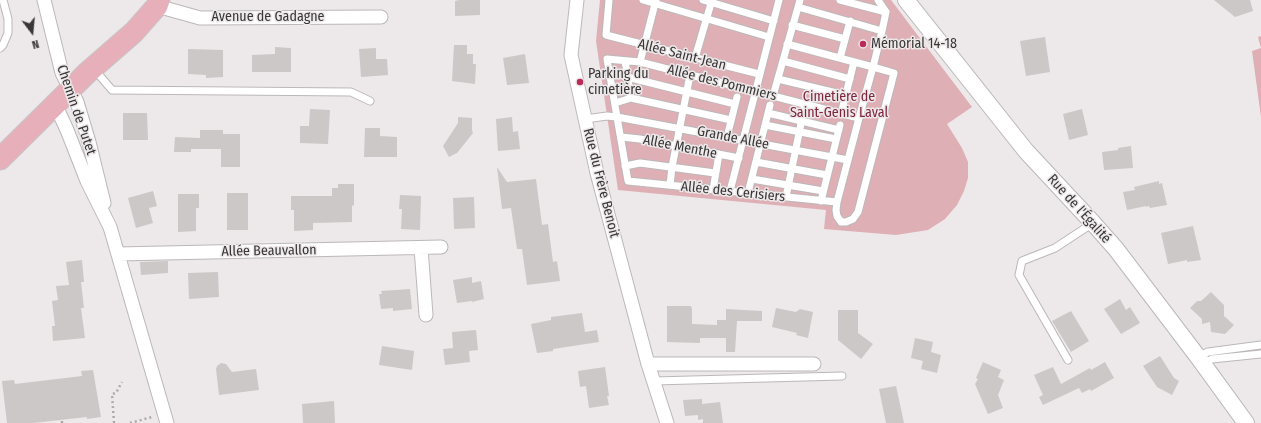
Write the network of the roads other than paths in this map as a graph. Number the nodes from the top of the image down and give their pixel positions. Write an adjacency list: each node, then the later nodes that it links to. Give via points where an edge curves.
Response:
1 (3, 0): 28 (lane, via 8,18 8,32)
2 (44, 0): 42 (street, Chemin de Putet, via 62,73)
3 (577, 0): 58 (street, Rue du Frère Benoit, via 571,55)
4 (609, 0): 27 (lane, Allée Saint-Jean, via 606,35)
5 (643, 0): 13 (lane)
6 (703, 0): 12 (lane)
7 (731, 0): 16 (lane)
8 (779, 0): 20 (lane)
9 (840, 0): 17 (lane)
10 (878, 0): 17 (lane)
11 (906, 0): 93 (street, Rue de l'Égalité, via 1026,152)
12 (712, 1): 16 (lane); 19 (lane)
13 (655, 2): 19 (lane); 27 (lane)
14 (158, 3): 18 (street, Avenue de Gadagne, via 200,18); 35 (main road, Avenue de Gadagne, via 134,32)
15 (798, 4): 21 (lane); 22 (lane)
16 (729, 8): 20 (lane)
17 (886, 12): 23 (lane)
18 (381, 17)
19 (706, 19): 24 (lane); 29 (lane)
20 (774, 21): 24 (lane)
21 (850, 22): 23 (lane); 25 (lane)
22 (792, 25): 25 (lane); 26 (lane)
23 (882, 31): 36 (lane)
24 (769, 37): 37 (lane)
25 (845, 39): 30 (lane)
26 (787, 44): 30 (lane); 32 (lane)
27 (644, 45): 29 (lane, Allée Saint-Jean); 33 (lane)
28 (0, 48)
29 (695, 58): 37 (lane, Allée Saint-Jean)
30 (840, 58): 34 (lane)
31 (625, 61): 33 (lane, Allée des Pommiers); 39 (lane); 49 (lane, Allée des Pommiers, via 607,59)
32 (783, 61): 40 (lane); 41 (lane)
33 (640, 62): 38 (lane, Allée des Pommiers)
34 (854, 62): 36 (lane); 41 (lane)
35 (93, 67): 42 (main road, Avenue de Gadagne); 48 (lane, via 112,90 351,92)
36 (873, 67): 57 (lane); 91 (lane, via 894,73 858,212 854,219 841,222 837,216)
37 (759, 74): 44 (lane)
38 (690, 75): 43 (lane); 44 (lane, Allée des Pommiers)
39 (627, 77): 43 (lane); 47 (lane)
40 (778, 79): 45 (lane); 46 (lane)
41 (850, 79): 45 (lane)
42 (71, 89): 50 (main road, Avenue de Gadagne); 92 (street, Chemin de Putet, via 89,142)
43 (687, 92): 53 (lane); 59 (lane, via 736,100)
44 (756, 92): 46 (lane, Allée des Pommiers); 67 (lane)
45 (845, 95): 55 (lane)
46 (773, 96): 51 (lane, Allée des Pommiers)
47 (631, 98): 49 (lane); 53 (lane)
48 (370, 101)
49 (614, 103): 56 (lane)
50 (55, 104): 73 (main road, Avenue de Gadagne); 92 (street, Chemin de Putet)
51 (805, 104): 55 (lane, Allée des Pommiers); 60 (lane)
52 (770, 105): 54 (lane)
53 (683, 109): 59 (lane); 62 (lane)
54 (768, 114): 60 (lane); 61 (lane)
55 (841, 114): 57 (lane, Allée des Pommiers)
56 (617, 117): 58 (lane, Grande Allée); 62 (lane, Grande Allée); 64 (lane)
57 (859, 118): 75 (lane)
58 (585, 119): 102 (street, Rue du Frère Benoit, via 596,173)
59 (731, 120): 65 (lane)
60 (802, 121): 63 (lane); 66 (lane, via 839,128)
61 (765, 126): 63 (lane); 68 (lane)
62 (680, 128): 65 (lane, Grande Allée); 69 (lane)
63 (800, 132): 66 (lane); 70 (lane)
64 (621, 137): 69 (lane, Allée Menthe); 77 (lane)
65 (727, 137): 67 (lane, Grande Allée)
66 (836, 139): 72 (lane)
67 (743, 140): 68 (lane, Grande Allée); 74 (lane)
68 (760, 144): 70 (lane, Grande Allée); 76 (lane)
69 (676, 146): 71 (lane, Allée Menthe); 78 (lane)
70 (796, 150): 72 (lane, Grande Allée); 79 (lane)
71 (719, 154): 74 (lane, Allée Menthe); 80 (lane)
72 (832, 157): 75 (lane, Grande Allée); 81 (lane)
73 (0, 158)
74 (738, 158): 86 (lane)
75 (848, 160): 91 (lane)
76 (756, 162): 79 (lane); 82 (lane)
77 (625, 166): 78 (lane, via 640,164); 83 (lane, Allée des Cerisiers, via 628,181)
78 (672, 167): 80 (lane); 83 (lane)
79 (792, 168): 81 (lane); 84 (lane)
80 (716, 173): 85 (lane)
81 (827, 175): 87 (lane)
82 (752, 178): 84 (lane); 88 (lane)
83 (670, 185): 85 (lane, Allée des Cerisiers)
84 (788, 185): 87 (lane); 89 (lane)
85 (713, 190): 86 (lane, Allée des Cerisiers)
86 (730, 191): 88 (lane, Allée des Cerisiers)
87 (823, 191): 90 (lane)
88 (748, 193): 89 (lane, Allée des Cerisiers)
89 (786, 197): 90 (lane, Allée des Cerisiers)
90 (821, 200): 91 (lane, Allée des Cerisiers)
91 (837, 206)
92 (107, 221): 96 (street, Chemin de Putet)
93 (1093, 223): 100 (lane, via 1055,248 1022,261 1019,275); 101 (street, Rue de l'Égalité, via 1116,249)
94 (441, 247): 95 (street, Allée Beauvallon)
95 (421, 248): 96 (street, Allée Beauvallon); 97 (street)
96 (118, 254): 106 (street, Chemin de Putet)
97 (426, 314)
98 (1261, 345): 101 (lane, via 1208,352)
99 (1261, 354): 101 (lane)
100 (1068, 360)
101 (1200, 361): 108 (street, Rue de l'Égalité)
102 (648, 364): 103 (street); 105 (street, Rue du Frère Benoit)
103 (814, 364)
104 (842, 376): 105 (lane)
105 (654, 382): 107 (street, Rue du Frère Benoit)
106 (165, 418)
107 (666, 423)
108 (1246, 423)

